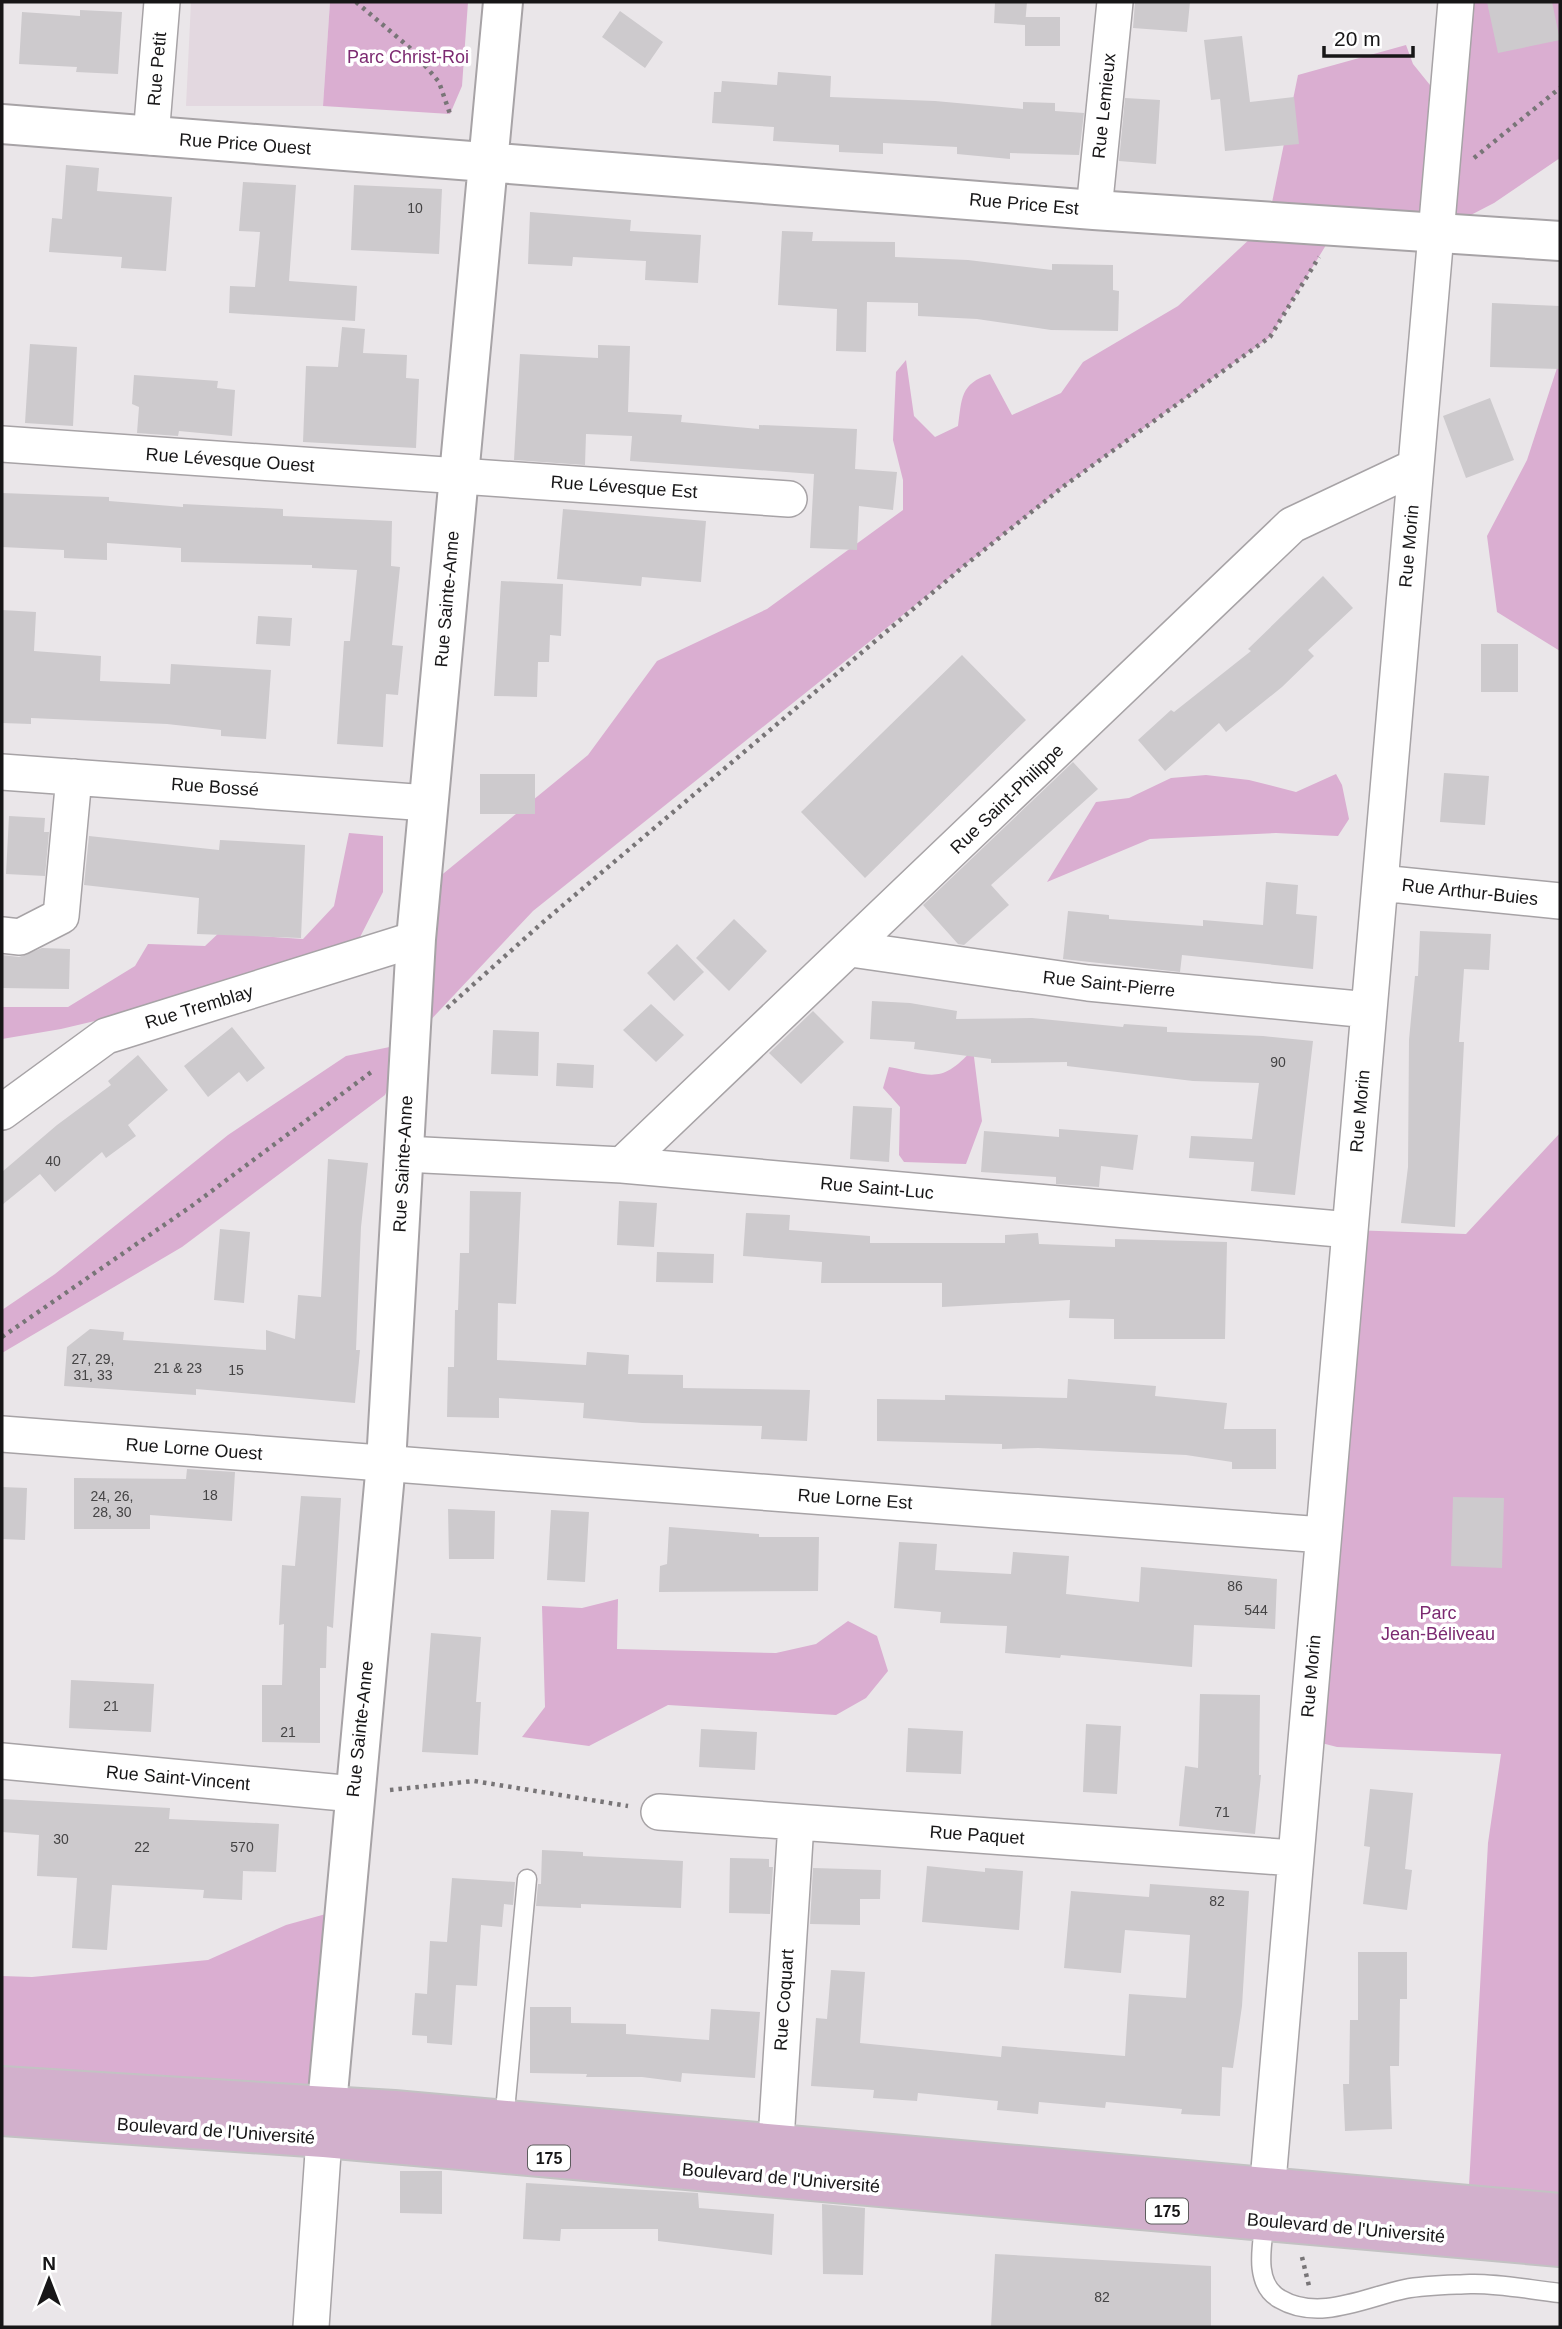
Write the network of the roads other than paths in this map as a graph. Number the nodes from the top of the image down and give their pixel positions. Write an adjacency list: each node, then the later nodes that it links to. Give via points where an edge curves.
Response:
1 (162, 2): 6 (street, Rue Petit)
2 (503, 2): 7 (street, Rue Sainte-Anne)
3 (1115, 2): 8 (street, Rue Lemieux)
4 (1456, 2): 9 (street, Rue Morin)
5 (2, 124): 6 (street, Rue Price Ouest)
6 (151, 137): 7 (street, Rue Price Ouest)
7 (488, 161): 8 (street, Rue Price Est); 13 (street, Rue Sainte-Anne)
8 (1094, 210): 9 (street, Rue Price Est)
9 (1436, 233): 10 (street, Rue Price Est); 12 (street, Rue Morin)
10 (1560, 242)
11 (2, 444): 13 (street, Rue Lévesque Ouest)
12 (1415, 467): 18 (street, Rue Morin); 22 (street, Rue Saint-Philippe, via 1292,525)
13 (459, 475): 14 (street, Rue Lévesque Est); 17 (street, Rue Sainte-Anne)
14 (789, 499)
15 (2, 772): 16 (street, Rue Bossé)
16 (74, 777): 17 (street, Rue Bossé); 20 (street, via 61,916 20,937)
17 (428, 803): 21 (street, Rue Sainte-Anne)
18 (1380, 883): 19 (street, Rue Arthur-Buies); 23 (street, Rue Morin)
19 (1560, 901)
20 (2, 935)
21 (416, 939): 24 (street, Rue Tremblay, via 106,1036); 25 (street, Rue Sainte-Anne)
22 (850, 948): 23 (street, Rue Saint-Pierre, via 1087,983); 26 (street, Rue Saint-Philippe)
23 (1369, 1010): 27 (street, Rue Morin)
24 (2, 1112)
25 (404, 1154): 26 (street, Rue Saint-Luc); 29 (street, Rue Sainte-Anne)
26 (622, 1165): 27 (street, Rue Saint-Luc)
27 (1350, 1230): 30 (street, Rue Morin)
28 (2, 1434): 29 (street, Rue Lorne Ouest)
29 (386, 1464): 30 (street, Rue Lorne Est); 32 (street, Rue Sainte-Anne)
30 (1323, 1535): 35 (street, Rue Morin)
31 (2, 1761): 32 (street, Rue Saint-Vincent)
32 (354, 1794): 40 (street, Rue Sainte-Anne)
33 (660, 1812): 34 (street, Rue Paquet)
34 (796, 1822): 35 (street, Rue Paquet); 41 (street, Rue Coquart)
35 (1295, 1858): 42 (street, Rue Morin)
36 (527, 1879): 39 (lane)
37 (2, 2086): 40 (main road, Boulevard de l'Université / 175)
38 (2, 2116): 40 (main road, Boulevard de l'Université / 175)
39 (504, 2121): 40 (main road, Boulevard de l'Université / 175); 41 (main road, Boulevard de l'Université / 175)
40 (325, 2122): 41 (main road, Boulevard de l'Université / 175); 46 (street, Rue Sainte-Anne)
41 (774, 2161): 42 (main road, Boulevard de l'Université / 175)
42 (1266, 2204): 43 (main road, Boulevard de l'Université / 175); 44 (main road, Boulevard de l'Université / 175); 45 (lane, via 1263,2280 1280,2299 1314,2308 1346,2306 1406,2289 1473,2284)
43 (1560, 2213)
44 (1560, 2247)
45 (1560, 2293)
46 (311, 2327)

